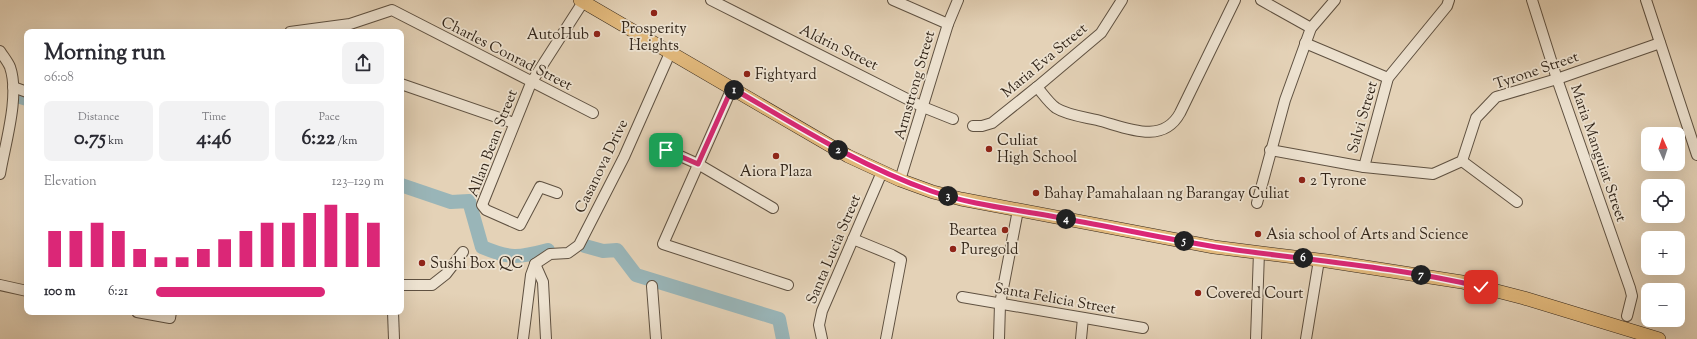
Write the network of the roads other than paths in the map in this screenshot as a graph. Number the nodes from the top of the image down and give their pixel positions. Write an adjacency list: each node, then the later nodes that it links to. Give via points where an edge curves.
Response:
1 (711, 0): 27 (street, Aldrin Street)
2 (893, 0): 12 (street)
3 (958, 0): 12 (street, Armstrong Street)
4 (1122, 0): 24 (street, Maria Eva Street, via 1101,33)
5 (1235, 0): 24 (street, via 1180,113 1168,128 1138,131 1073,114 1055,108)
6 (1262, 0): 13 (street)
7 (1335, 0): 13 (street)
8 (1449, 0): 19 (street, Salvi Street, via 1434,23)
9 (1532, 0): 20 (street, Maria Manguiat Street)
10 (1646, 0): 15 (street)
11 (582, 1): 18 (main road); 21 (street, Allan Bean Street)
12 (948, 24): 27 (street, Armstrong Street)
13 (1311, 28): 16 (street)
14 (314, 29): 21 (street, Charles Conrad Street, via 350,24 392,10)
15 (1660, 43): 20 (street, Tyrone Street); 34 (street)
16 (1305, 44): 19 (street); 33 (street)
17 (0, 51): 23 (street, via 9,66)
18 (670, 53): 25 (main road); 50 (street, Casanova Drive, via 624,157 580,245 568,253 550,254)
19 (1388, 78): 37 (street, Salvi Street)
20 (1558, 79): 35 (street, Tyrone Street, via 1496,97 1476,118); 59 (street, Maria Manguiat Street, via 1630,288 1632,296)
21 (531, 83): 28 (street, Charles Conrad Street); 30 (street, Allan Bean Street)
22 (404, 85): 30 (street)
23 (13, 87): 26 (street); 39 (street, via 12,111)
24 (1037, 87): 31 (street, Maria Eva Street, via 992,123)
25 (732, 88): 36 (street); 38 (main road, via 842,152)
26 (24, 91)
27 (923, 107): 29 (street, Aldrin Street); 40 (street, Armstrong Street)
28 (593, 113)
29 (953, 119)
30 (514, 123): 41 (street, Allan Bean Street, via 482,205 486,210 520,225 540,187)
31 (973, 126)
32 (666, 150): 36 (street)
33 (1270, 150): 37 (street); 43 (street)
34 (1697, 155)
35 (1462, 161): 37 (street, via 1433,174); 42 (street)
36 (698, 164): 44 (street); 53 (street, via 663,244)
37 (1364, 167)
38 (882, 172): 40 (main road); 46 (street, Santa Lucia Street)
39 (0, 174)
40 (900, 180): 45 (main road, via 938,193)
41 (557, 193)
42 (1517, 202)
43 (1257, 203)
44 (773, 208)
45 (1018, 210): 48 (main road, via 1200,244); 57 (street)
46 (853, 239): 66 (street, Santa Lucia Street, via 822,311 818,325); 67 (street, via 901,260)
47 (463, 252): 52 (street, via 446,274 432,285)
48 (1259, 252): 49 (main road); 70 (street)
49 (1319, 260): 71 (street); 72 (main road, via 1462,282)
50 (535, 264): 63 (street, via 531,275); 64 (street, via 543,282)
51 (0, 285): 55 (street)
52 (404, 285)
53 (788, 285)
54 (652, 286): 65 (street)
55 (24, 290)
56 (962, 297): 57 (street, Santa Felicia Street)
57 (1000, 304): 60 (street, Santa Felicia Street); 68 (street)
58 (393, 315): 62 (street)
59 (1627, 316)
60 (1083, 318): 61 (street, Santa Felicia Street); 69 (street)
61 (1143, 328)
62 (394, 339)
63 (523, 339)
64 (546, 339)
65 (656, 339)
66 (822, 339)
67 (886, 339)
68 (999, 339)
69 (1081, 339)
70 (1256, 339)
71 (1306, 339)
72 (1659, 339)

